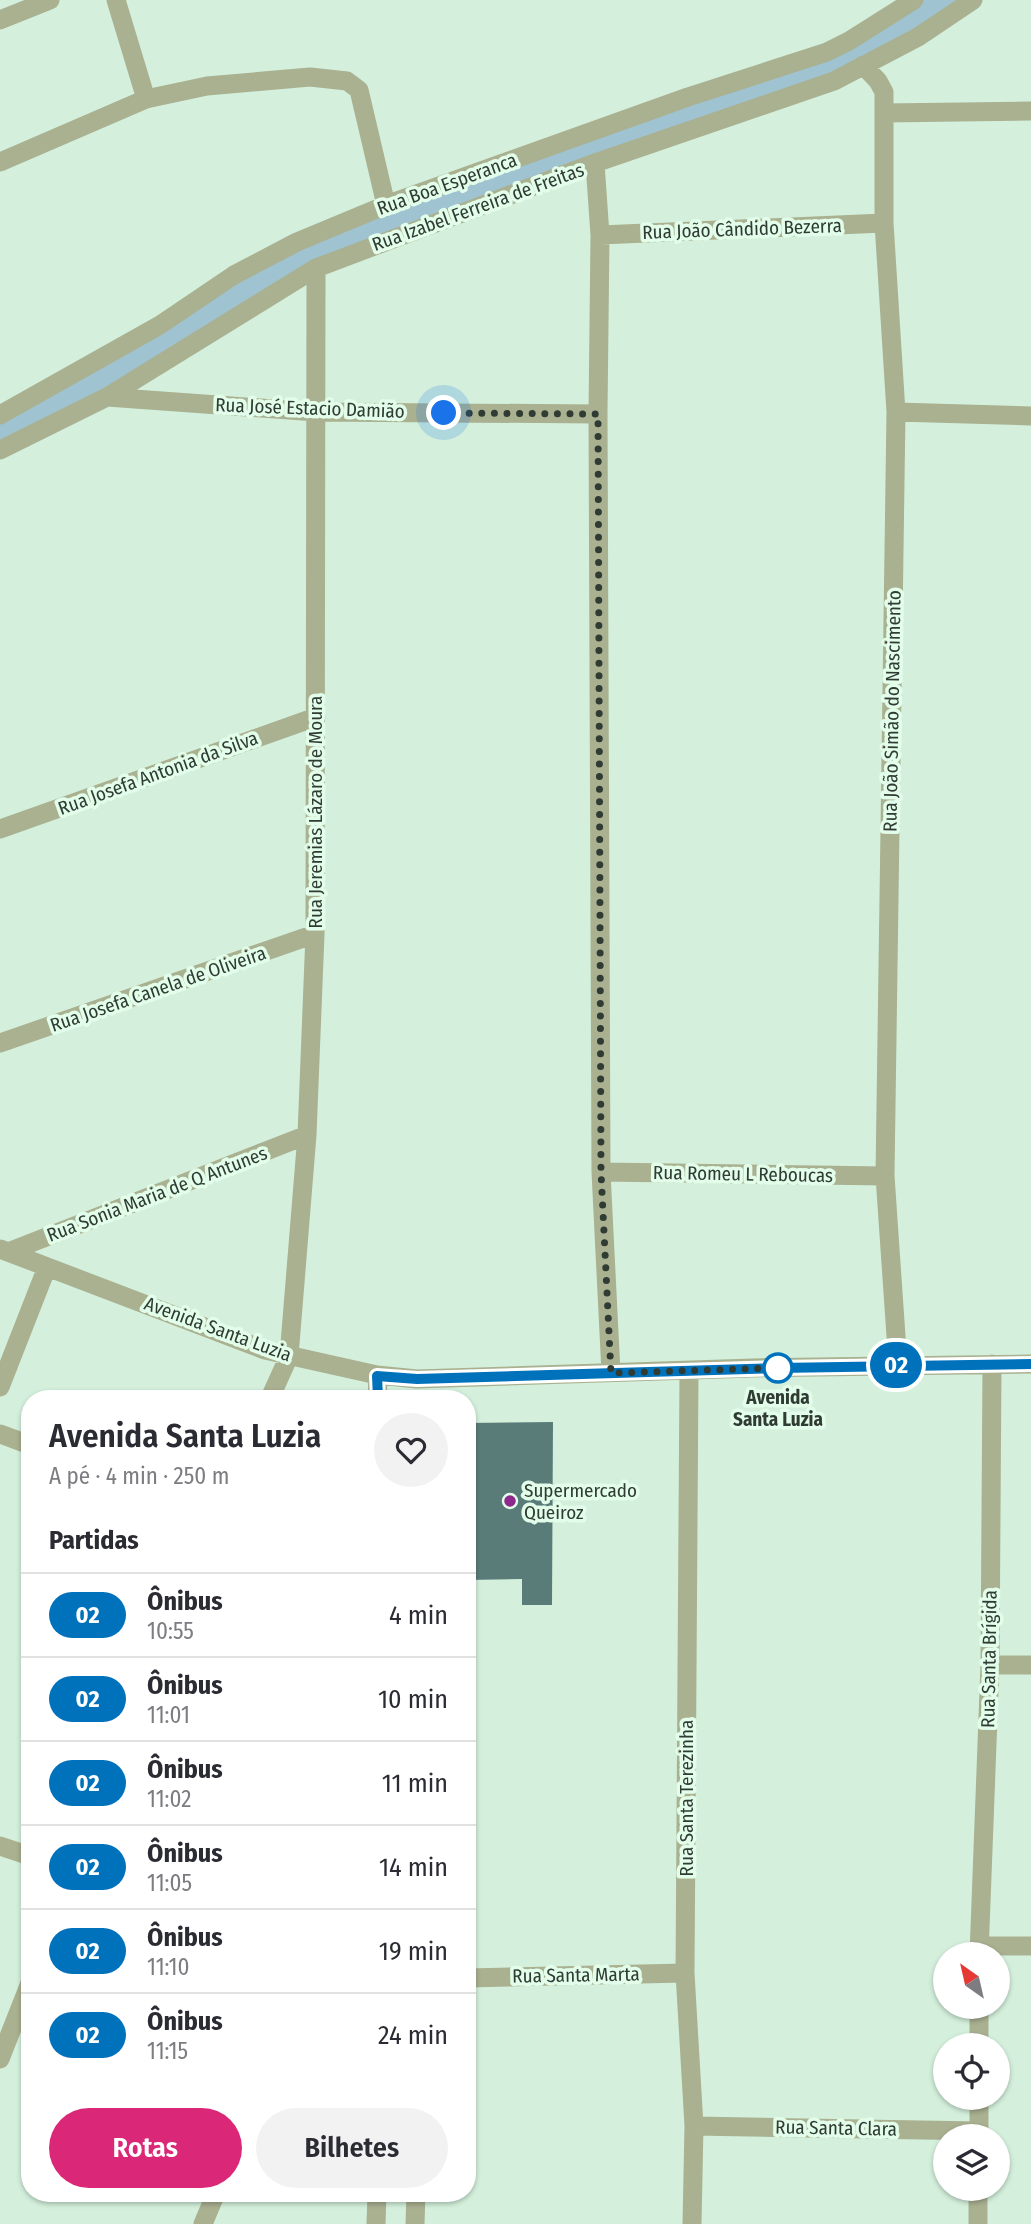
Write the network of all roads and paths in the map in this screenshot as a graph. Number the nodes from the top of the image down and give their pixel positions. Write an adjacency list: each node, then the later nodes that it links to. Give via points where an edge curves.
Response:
1 (50, 0): 5 (street)
2 (116, 0): 7 (street)
3 (914, 0): 12 (street, Rua Boa Esperanca, via 827,52)
4 (974, 0): 6 (street, Rua Izabel Ferreira de Freitas, via 918,37)
5 (0, 20)
6 (863, 65): 9 (street, Rua João Simão do Nascimento, via 884,92); 11 (street, Rua Izabel Ferreira de Freitas, via 834,80)
7 (146, 99): 10 (street); 12 (street, via 206,86 310,77 347,81 359,90)
8 (1031, 111): 9 (street)
9 (884, 113): 13 (street, Rua João Simão do Nascimento)
10 (0, 162)
11 (595, 163): 14 (street); 15 (street, Rua Izabel Ferreira de Freitas)
12 (386, 205): 20 (street, Rua Boa Esperanca, via 271,254 160,325)
13 (884, 223): 14 (street, Rua João Cândido Bezerra); 18 (street, Rua João Simão do Nascimento)
14 (600, 235): 19 (street)
15 (316, 268): 16 (street, Rua Izabel Ferreira de Freitas); 17 (street, Rua Jeremias Lázaro de Moura)
16 (107, 397): 17 (street, Rua José Estacio Damião); 22 (street, Rua Izabel Ferreira de Freitas)
17 (316, 412): 19 (street, Rua José Estacio Damião); 23 (street, Rua Jeremias Lázaro de Moura)
18 (896, 412): 21 (street); 29 (street, Rua João Simão do Nascimento)
19 (598, 414): 28 (street)
20 (0, 415)
21 (1031, 416)
22 (0, 450)
23 (316, 717): 24 (street, Rua Josefa Antonia da Silva); 25 (street, Rua Jeremias Lázaro de Moura)
24 (0, 829)
25 (315, 934): 26 (street, Rua Josefa Canela de Oliveira); 27 (street, Rua Jeremias Lázaro de Moura)
26 (0, 1043)
27 (307, 1135): 30 (street, Rua Sonia Maria de Q Antunes); 32 (street, Rua Jeremias Lázaro de Moura)
28 (601, 1172): 29 (street, Rua Romeu L Reboucas); 37 (street)
29 (885, 1176): 35 (street, Rua João Simão do Nascimento)
30 (4, 1251): 31 (street, Avenida Santa Luzia)
31 (47, 1267): 32 (street, Avenida Santa Luzia); 39 (street)
32 (289, 1356): 38 (street, Avenida Santa Luzia); 41 (street, Rua Jeremias Lázaro de Moura)
33 (992, 1364): 34 (street, Avenida Santa Luzia); 35 (street, Avenida Santa Luzia); 45 (street, Rua Santa Brígida)
34 (1031, 1364)
35 (898, 1365): 36 (street, Avenida Santa Luzia)
36 (689, 1372): 37 (street, Avenida Santa Luzia); 52 (street, Rua Santa Terezinha)
37 (611, 1373): 40 (street, Avenida Santa Luzia)
38 (377, 1376): 40 (street, Avenida Santa Luzia); 42 (street)
39 (0, 1387)
40 (417, 1389)
41 (274, 1390)
42 (378, 1390)
43 (0, 1434): 44 (street)
44 (21, 1442)
45 (990, 1665): 46 (street); 49 (street, Rua Santa Brígida)
46 (1031, 1665)
47 (0, 1846): 48 (street)
48 (21, 1853)
49 (979, 1942)
50 (1031, 1946): 51 (street)
51 (1010, 1948)
52 (685, 1973): 53 (street, Rua Santa Marta); 56 (street, Rua Santa Terezinha)
53 (476, 1978)
54 (21, 2006): 55 (street)
55 (0, 2059)
56 (694, 2126): 57 (street, Rua Santa Clara); 65 (street, Rua Santa Terezinha)
57 (933, 2133)
58 (978, 2201): 66 (street)
59 (212, 2202): 62 (street)
60 (377, 2202): 63 (street)
61 (416, 2202): 64 (street)
62 (203, 2224)
63 (376, 2224)
64 (415, 2224)
65 (692, 2224)
66 (978, 2224)

